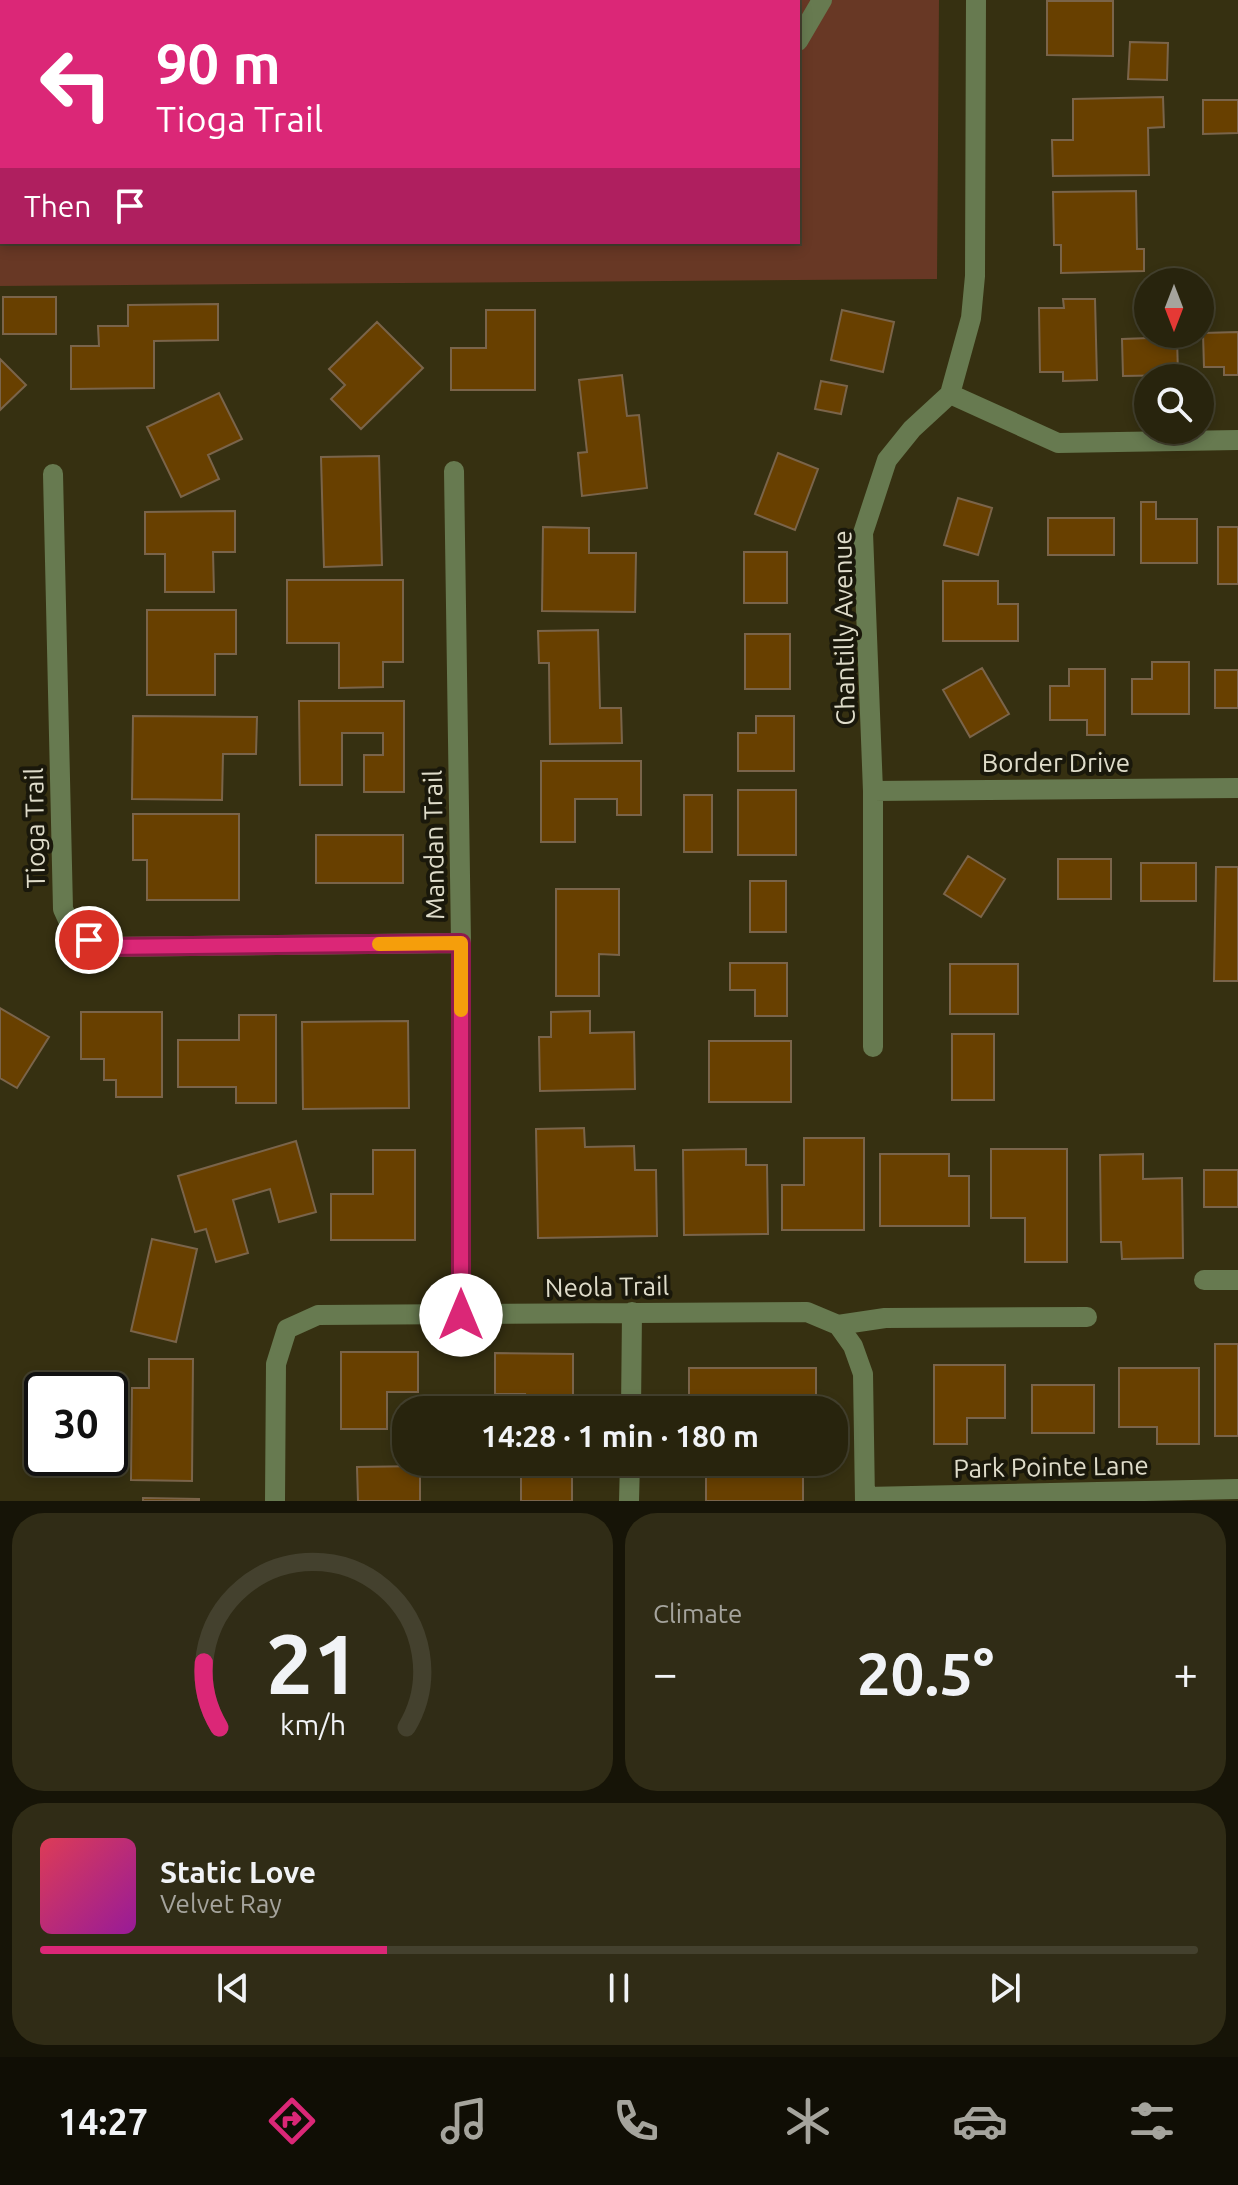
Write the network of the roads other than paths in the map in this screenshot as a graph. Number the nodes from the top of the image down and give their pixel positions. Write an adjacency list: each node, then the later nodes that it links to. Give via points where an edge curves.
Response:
1 (822, 0): 3 (street)
2 (976, 0): 4 (street, via 975,276 971,318)
3 (800, 38)
4 (950, 394): 5 (street, via 1058,443); 9 (street, Chantilly Avenue, via 887,460 863,533)
5 (1238, 440)
6 (454, 471): 10 (street, Mandan Trail)
7 (53, 474): 10 (street, Tioga Trail, via 63,909 74,933 105,947)
8 (1238, 788): 9 (street, Border Drive)
9 (873, 791): 11 (street, Chantilly Avenue)
10 (461, 943): 15 (street, Mandan Trail)
11 (873, 1047)
12 (1204, 1280): 13 (street)
13 (1238, 1280)
14 (632, 1312): 15 (street, Neola Trail); 17 (street, Neola Trail, via 807,1312); 18 (street)
15 (461, 1315): 22 (street, Neola Trail, via 318,1315 287,1329 276,1364)
16 (1087, 1317): 17 (street, via 885,1318)
17 (838, 1325): 21 (street, via 863,1374)
18 (631, 1396)
19 (630, 1476): 23 (street)
20 (1238, 1489): 21 (street, Park Pointe Lane)
21 (865, 1499)
22 (275, 1501)
23 (629, 1501)

